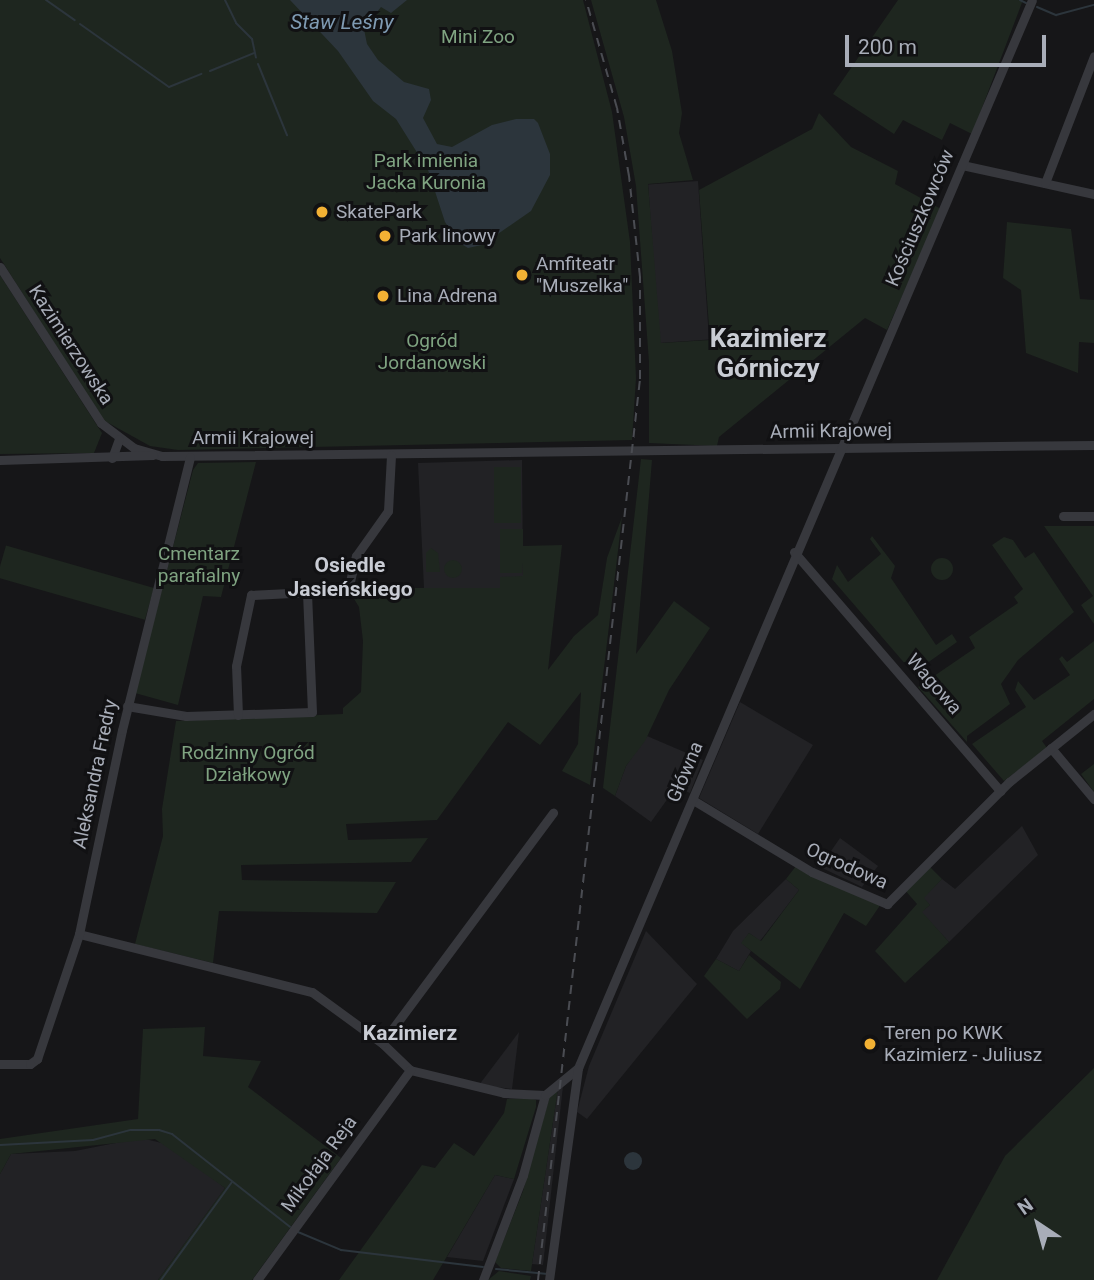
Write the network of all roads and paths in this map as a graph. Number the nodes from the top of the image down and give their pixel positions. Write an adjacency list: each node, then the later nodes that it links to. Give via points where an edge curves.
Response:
1 (1032, 0): 3 (street, Kościuszkowców)
2 (1094, 56): 4 (street)
3 (962, 164): 4 (street); 7 (street, Kościuszkowców)
4 (1045, 183): 5 (street)
5 (1094, 194)
6 (0, 267): 8 (street, Kazimierzowska, via 86,401)
7 (849, 425): 10 (street, via 853,440); 11 (street, Kościuszkowców)
8 (119, 439): 12 (street, Kazimierzowska); 15 (street)
9 (1094, 445): 10 (street, Armii Krajowej)
10 (863, 448): 11 (street, Armii Krajowej)
11 (839, 449): 13 (street, Armii Krajowej); 19 (street, Główna)
12 (155, 454): 14 (street, Armii Krajowej); 15 (street)
13 (391, 455): 14 (street, Armii Krajowej); 20 (street, via 388,511 351,564 349,587)
14 (190, 457): 21 (street, Aleksandra Fredry)
15 (112, 458): 16 (street)
16 (0, 460)
17 (1063, 516): 18 (street)
18 (1094, 516)
19 (794, 552): 25 (street, Wagowa); 27 (street, Główna)
20 (307, 592): 23 (street, via 251,595 236,666); 23 (street, via 312,712)
21 (127, 706): 23 (street, via 170,715); 29 (street, Aleksandra Fredry)
22 (1094, 714): 24 (street)
23 (238, 715)
24 (1051, 748): 25 (street); 26 (street)
25 (1000, 791): 27 (street, Ogrodowa, via 887,904 791,861)
26 (1094, 799)
27 (693, 800): 32 (street, Główna)
28 (553, 813): 30 (street)
29 (79, 934): 30 (street, via 312,992); 31 (street, Aleksandra Fredry, via 37,1059 30,1064)
30 (382, 1043): 33 (street)
31 (0, 1064)
32 (578, 1068): 34 (street, Główna); 37 (street)
33 (410, 1070): 34 (street, via 504,1093); 35 (street, Mikołaja Reja)
34 (545, 1095): 36 (street, via 523,1175)
35 (257, 1280)
36 (483, 1280)
37 (549, 1280)

